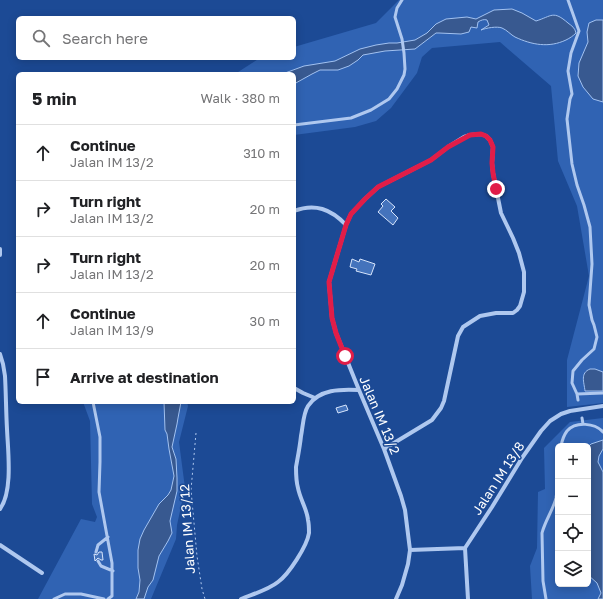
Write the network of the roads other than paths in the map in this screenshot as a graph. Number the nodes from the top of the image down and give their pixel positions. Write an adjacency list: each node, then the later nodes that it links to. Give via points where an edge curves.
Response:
1 (402, 0): 3 (lane, via 395,17 402,38 405,69 397,89 383,103 351,118)
2 (568, 0): 12 (lane, via 579,30 568,71 572,94 567,119 572,164 590,227 592,264 589,305 597,337 594,348 572,371 572,383)
3 (296, 125)
4 (296, 211): 5 (street, via 321,208 338,216)
5 (346, 225): 10 (street, Jalan IM 13/2, via 329,282 329,290 336,333); 21 (street, Jalan IM 13/2, via 351,214 378,187 431,160 464,137 481,134 490,140 493,147 493,173 501,213 519,253 524,272 524,292 520,306 513,312 480,316 462,328 444,401 432,420)
6 (0, 249): 7 (street)
7 (0, 255)
8 (0, 354): 23 (street, via 5,376 8,480 7,494)
9 (296, 389): 13 (street)
10 (359, 390): 13 (street, via 331,390); 21 (street, Jalan IM 13/2)
11 (603, 393): 12 (lane)
12 (577, 394): 14 (lane)
13 (315, 398): 35 (street, via 308,406 304,417 296,467 298,489 308,521 309,533 304,548 278,582)
14 (578, 400)
15 (93, 404): 24 (lane, via 100,437 99,492)
16 (603, 406): 26 (street, Jalan IM 13/8, via 570,411 550,421 522,458)
17 (582, 418): 18 (lane)
18 (583, 424): 19 (lane, via 597,426); 20 (lane, via 568,430)
19 (603, 432)
20 (562, 443)
21 (384, 448): 27 (street, Jalan IM 13/2, via 405,510)
22 (557, 479): 38 (lane, via 556,499 542,533)
23 (0, 509)
24 (108, 537): 28 (lane, via 98,545); 30 (lane)
25 (0, 545): 31 (street)
26 (465, 548): 27 (street); 37 (street)
27 (410, 550): 36 (street, Jalan IM 13/2)
28 (96, 552)
29 (98, 561): 30 (lane, via 101,566)
30 (113, 571): 34 (lane, via 112,596)
31 (42, 573)
32 (54, 599): 33 (lane, via 65,594 81,594)
33 (104, 599)
34 (108, 599)
35 (241, 599)
36 (396, 599)
37 (468, 599)
38 (546, 599)

